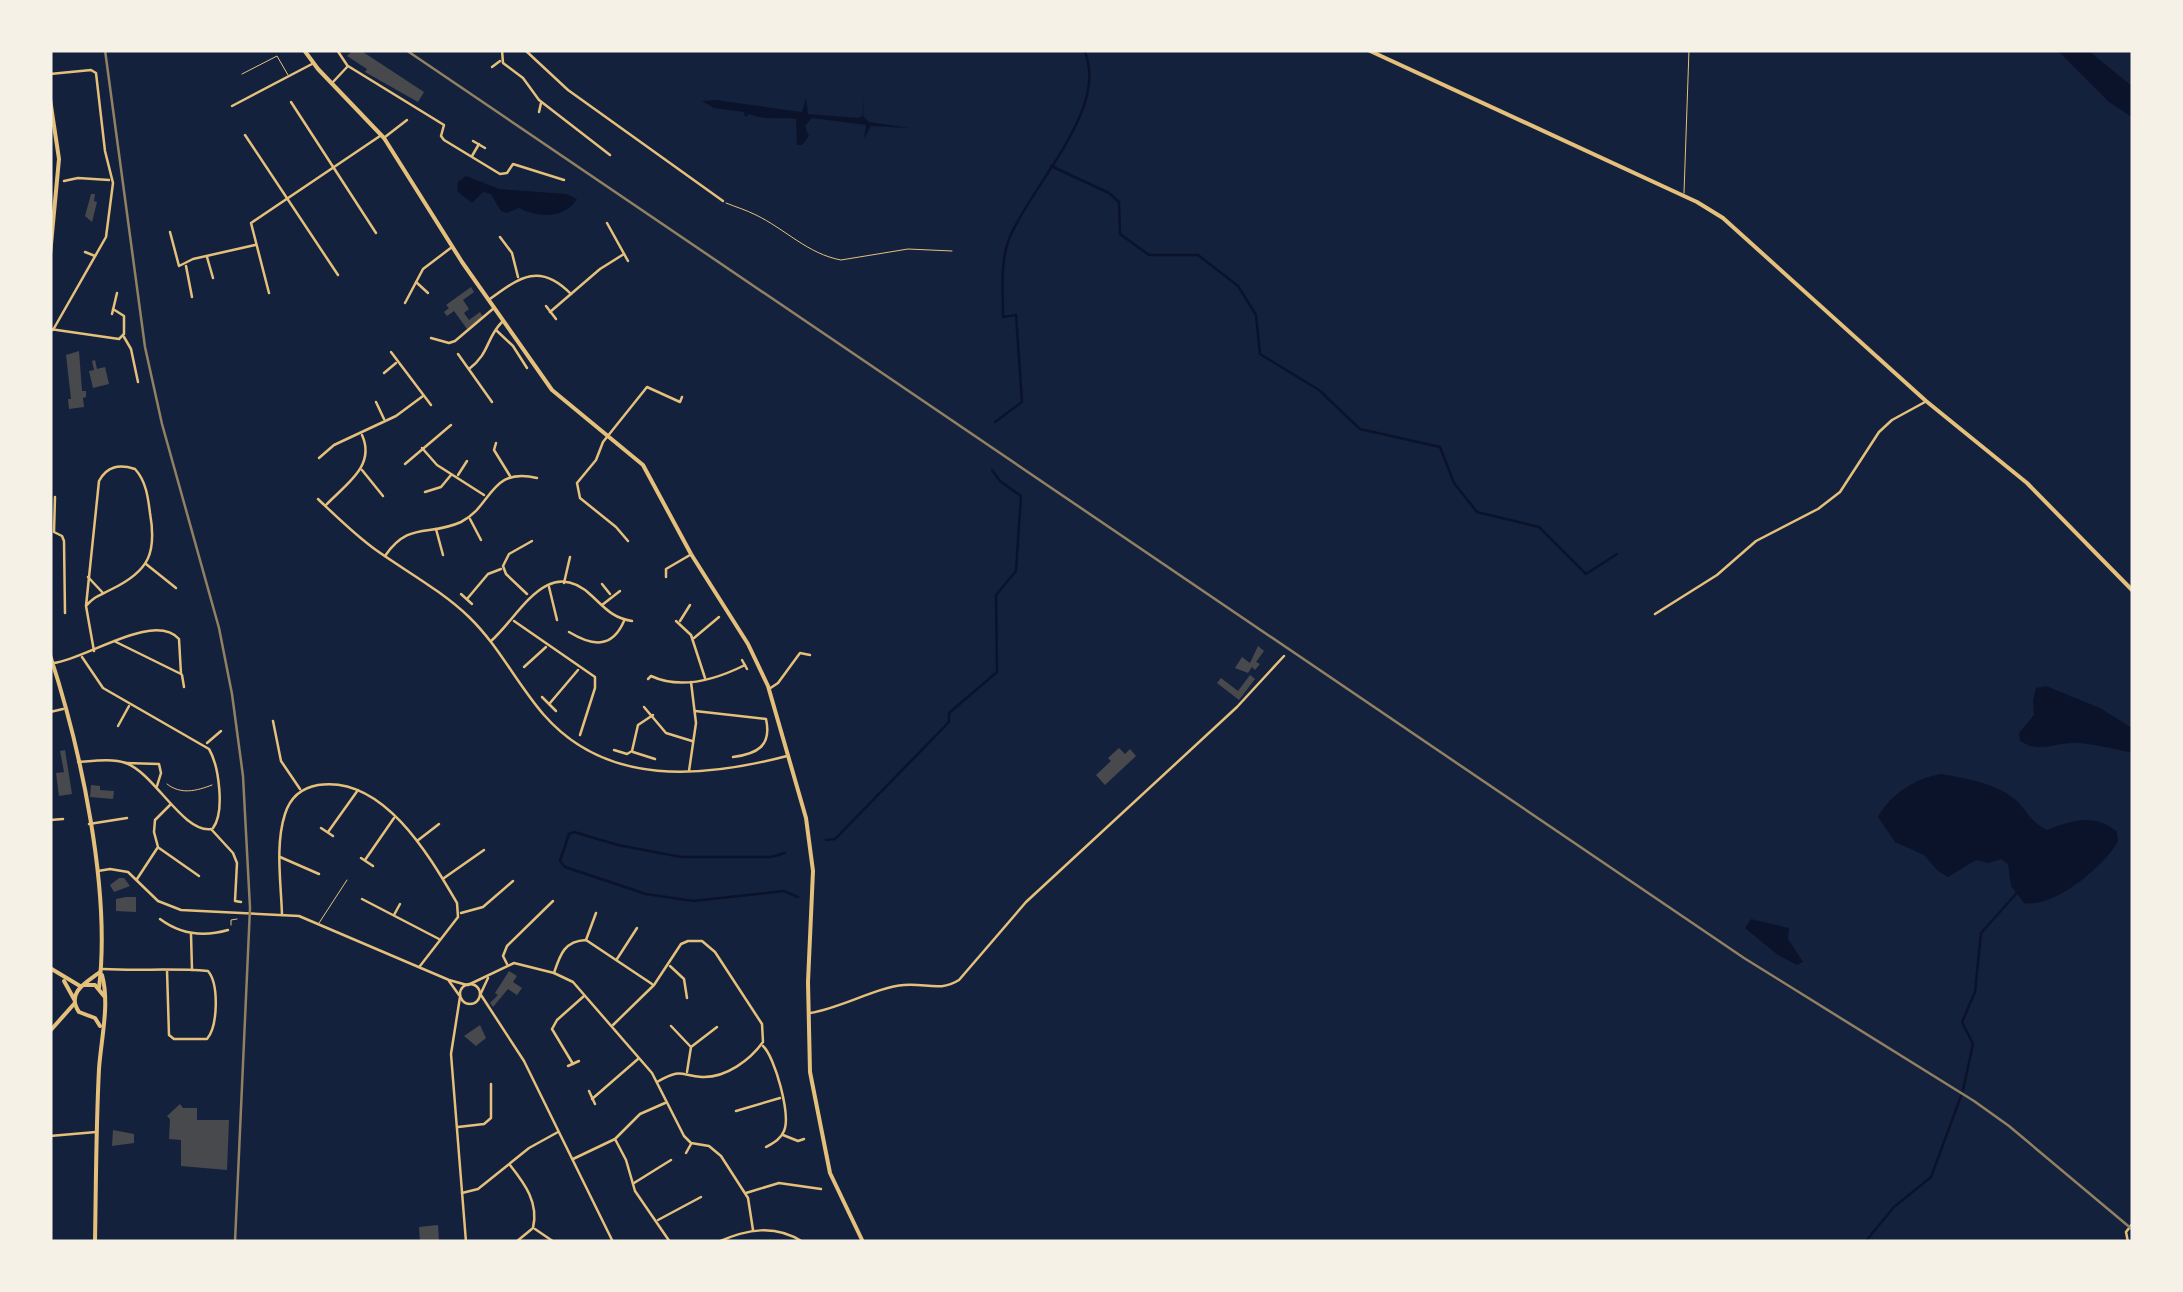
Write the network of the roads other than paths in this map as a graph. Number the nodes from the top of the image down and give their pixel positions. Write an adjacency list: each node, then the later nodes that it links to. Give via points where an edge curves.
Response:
1 (304, 50): 8 (main road)
2 (337, 50): 9 (street)
3 (502, 50): 7 (street)
4 (526, 50): 38 (street, via 568,90)
5 (1368, 50): 36 (main road)
6 (1689, 50): 36 (lane)
7 (502, 60): 10 (street); 17 (street)
8 (313, 63): 13 (street); 14 (main road)
9 (348, 66): 14 (street); 29 (street, via 444,125 442,138)
10 (492, 67)
11 (50, 74): 34 (street, via 91,70 97,76)
12 (242, 74): 13 (lane, via 277,56)
13 (289, 77): 18 (street)
14 (332, 82): 22 (main road)
15 (50, 99): 31 (main road)
16 (291, 102): 32 (street)
17 (541, 102): 19 (street); 26 (street)
18 (232, 106)
19 (538, 112)
20 (407, 120): 22 (street)
21 (245, 134): 37 (street)
22 (382, 136): 32 (street); 46 (main road)
23 (474, 141): 24 (street)
24 (479, 144): 25 (street); 29 (street)
25 (485, 148)
26 (604, 148): 27 (street); 28 (street)
27 (610, 154)
28 (599, 155)
29 (472, 157): 33 (street, via 500,174 513,164 561,180)
30 (50, 159): 31 (street)
31 (59, 159): 50 (main road)
32 (334, 168): 37 (street); 41 (street)
33 (559, 173)
34 (111, 180): 35 (street); 51 (street, via 106,237)
35 (64, 181)
36 (1683, 196): 87 (main road, via 1722,218)
37 (287, 198): 45 (street, via 251,222); 55 (street, via 337,273)
38 (723, 201): 47 (lane, via 841,260 919,248)
39 (602, 230): 49 (street, via 608,226)
40 (170, 232): 54 (street, via 179,266)
41 (376, 233)
42 (500, 236): 44 (street)
43 (511, 238): 44 (street)
44 (504, 243): 57 (street)
45 (256, 244): 52 (street); 63 (street)
46 (453, 246): 58 (street); 67 (main road)
47 (952, 251)
48 (85, 252): 51 (street)
49 (624, 254): 53 (street); 64 (street)
50 (50, 255)
51 (96, 256): 73 (street)
52 (207, 256): 54 (street); 56 (street)
53 (628, 261)
54 (185, 264): 59 (street)
55 (341, 266)
56 (212, 279)
57 (519, 279): 64 (street, via 545,276); 67 (street)
58 (414, 281): 61 (street); 66 (street)
59 (190, 286): 60 (street); 65 (street)
60 (182, 287)
61 (426, 292)
62 (117, 293): 75 (street, via 113,312 123,314)
63 (269, 293)
64 (571, 294): 70 (street)
65 (192, 297)
66 (408, 300)
67 (488, 300): 69 (main road)
68 (546, 306): 70 (street)
69 (494, 308): 72 (main road); 76 (street, via 450,344)
70 (550, 312): 71 (street)
71 (556, 319)
72 (504, 321): 74 (street); 95 (main road, via 552,390)
73 (52, 329): 75 (street)
74 (495, 329): 80 (street); 81 (street, via 486,354)
75 (123, 336): 84 (street, via 137,380)
76 (431, 338)
77 (391, 352): 79 (street)
78 (458, 353): 81 (street)
79 (397, 362): 82 (street); 86 (street)
80 (527, 368)
81 (468, 369): 89 (street)
82 (384, 373)
83 (652, 380): 85 (street)
84 (130, 381)
85 (647, 387): 90 (street); 95 (street)
86 (423, 396): 91 (street); 92 (street)
87 (1926, 401): 131 (main road, via 2027,483); 144 (street, via 1880,432 1840,492 1756,540 1717,575)
88 (376, 402): 92 (street)
89 (492, 402)
90 (680, 402)
91 (431, 405)
92 (385, 422): 94 (street)
93 (451, 425): 97 (street)
94 (362, 434): 98 (street); 101 (street, via 368,454)
95 (609, 436): 117 (street, via 576,487); 119 (main road, via 643,466)
96 (496, 443): 104 (street, via 492,448)
97 (422, 448): 100 (street); 102 (street)
98 (320, 455)
99 (467, 460): 103 (street)
100 (405, 464)
101 (361, 469): 107 (street); 111 (street)
102 (452, 473): 103 (street); 106 (street)
103 (457, 476): 108 (street)
104 (510, 477): 105 (street); 108 (street)
105 (534, 478)
106 (428, 488)
107 (382, 496)
108 (486, 496): 113 (street)
109 (55, 497): 112 (street)
110 (318, 499): 111 (street)
111 (325, 506): 120 (street)
112 (52, 507): 140 (street, via 52,529 61,535 66,566)
113 (470, 517): 114 (street); 115 (street)
114 (436, 529): 118 (street); 120 (street, via 407,533)
115 (479, 538)
116 (532, 542): 123 (street, via 506,557)
117 (628, 542)
118 (445, 551)
119 (691, 554): 125 (street); 171 (main road)
120 (385, 556): 152 (street, via 456,605)
121 (570, 557): 126 (street)
122 (146, 564): 124 (street, via 153,546 146,488 135,469 116,466 97,487); 129 (street); 132 (street)
123 (503, 569): 134 (street); 136 (street, via 488,574)
124 (88, 575): 132 (street); 141 (street)
125 (662, 575)
126 (564, 583): 128 (street); 142 (street)
127 (602, 584): 135 (street)
128 (549, 585): 134 (street); 147 (street)
129 (176, 588)
130 (620, 591): 135 (street)
131 (2133, 591)
132 (103, 593): 141 (street)
133 (461, 594): 136 (street)
134 (529, 596): 146 (street)
135 (610, 596): 142 (street)
136 (467, 598): 137 (street)
137 (472, 604)
138 (690, 605): 151 (street, via 678,622)
139 (57, 606): 140 (street)
140 (65, 606): 143 (street)
141 (86, 606): 156 (street)
142 (601, 606): 148 (street)
143 (65, 613)
144 (1655, 614)
145 (720, 619): 151 (street)
146 (513, 620): 152 (street); 154 (street)
147 (558, 620)
148 (624, 620): 149 (street); 150 (street, via 618,635 603,643 571,633)
149 (632, 622)
150 (569, 639)
151 (692, 639): 168 (street)
152 (490, 641): 196 (street, via 545,716 580,746 639,770)
153 (114, 642): 156 (street); 166 (street); 166 (street, via 147,630 172,632)
154 (546, 646): 164 (street); 165 (street)
155 (795, 648): 157 (street)
156 (94, 651): 161 (street)
157 (800, 653): 158 (street); 171 (street)
158 (810, 655)
159 (50, 656): 162 (main road)
160 (1284, 656): 267 (street, via 1026,902 960,980 945,988 892,986)
161 (82, 657): 162 (street); 173 (street, via 98,684)
162 (52, 663): 176 (main road)
163 (745, 665): 168 (street)
164 (524, 667)
165 (579, 668): 174 (street); 186 (street, via 596,682)
166 (181, 674): 170 (street)
167 (648, 679): 169 (street)
168 (706, 680): 169 (street)
169 (690, 682): 178 (street)
170 (184, 687)
171 (768, 689): 191 (main road)
172 (542, 697): 174 (street)
173 (130, 704): 184 (street); 188 (street)
174 (550, 704): 177 (street)
175 (644, 707): 181 (street)
176 (64, 709): 179 (street); 194 (main road)
177 (556, 711)
178 (695, 711): 182 (street); 187 (street)
179 (50, 712)
180 (765, 712): 182 (street)
181 (653, 715): 187 (street, via 670,735); 190 (street, via 638,726)
182 (766, 719): 192 (street, via 763,746)
183 (273, 721): 199 (street, via 281,761)
184 (118, 726)
185 (220, 731): 188 (street)
186 (580, 734)
187 (694, 742): 196 (street)
188 (205, 744): 208 (street, via 214,758 219,817)
189 (614, 750): 190 (street)
190 (632, 751): 193 (street)
191 (788, 756): 196 (street); 267 (main road, via 813,871)
192 (733, 757)
193 (655, 758)
194 (78, 762): 195 (street); 205 (main road)
195 (125, 763): 197 (street); 197 (street, via 159,764)
196 (689, 773)
197 (156, 787): 200 (street)
198 (358, 789): 199 (street, via 326,784); 203 (street); 209 (street)
199 (300, 790): 214 (street, via 286,813)
200 (172, 803): 208 (street, via 192,826); 212 (street, via 155,820)
201 (58, 813): 204 (street, via 61,819)
202 (127, 818): 205 (street)
203 (395, 818): 211 (street); 215 (street, via 363,859)
204 (50, 820)
205 (89, 824): 216 (main road)
206 (440, 824): 211 (street)
207 (322, 828): 209 (street)
208 (211, 830): 224 (street, via 236,858 235,901)
209 (328, 832): 210 (street)
210 (333, 836)
211 (416, 842): 221 (street)
212 (158, 847): 218 (street); 219 (street)
213 (484, 850): 221 (street)
214 (280, 856): 217 (street); 228 (street)
215 (373, 866)
216 (98, 871): 219 (street, via 121,869); 243 (main road)
217 (319, 874)
218 (199, 876)
219 (136, 879): 228 (street, via 181,910)
220 (348, 880): 232 (lane)
221 (442, 880): 227 (street)
222 (513, 881): 227 (street, via 483,907)
223 (362, 899): 229 (street)
224 (241, 902)
225 (549, 903): 239 (street, via 507,946)
226 (400, 904): 229 (street)
227 (458, 912): 236 (street)
228 (282, 915): 232 (street)
229 (394, 915): 236 (street)
230 (593, 916): 237 (street)
231 (160, 920): 235 (street)
232 (320, 923): 241 (street)
233 (637, 928): 238 (street)
234 (228, 930): 235 (street)
235 (191, 933): 245 (street)
236 (440, 939): 241 (street)
237 (586, 940): 238 (street); 246 (street, via 564,949)
238 (617, 959): 252 (street)
239 (507, 964): 246 (street); 247 (street)
240 (668, 964): 252 (street); 254 (street); 275 (street, via 681,944 709,946 762,1024)
241 (420, 966): 249 (street)
242 (50, 968): 248 (main road)
243 (101, 970): 244 (street); 250 (main road); 253 (main road); 260 (main road)
244 (167, 970): 245 (street); 245 (street, via 169,1035 208,1039 214,980 208,971)
245 (192, 970)
246 (554, 973): 257 (street)
247 (488, 977): 251 (street); 256 (street)
248 (62, 978): 250 (main road); 261 (main road)
249 (449, 980): 251 (street); 258 (street)
250 (83, 985): 253 (main road); 261 (main road)
251 (468, 985): 256 (street); 258 (street)
252 (654, 985): 270 (street)
253 (99, 988): 260 (main road)
254 (687, 990): 255 (street); 259 (street)
255 (693, 990)
256 (481, 994): 262 (street); 264 (street)
257 (585, 995): 270 (street); 278 (street, via 552,1028 570,1065)
258 (460, 996): 262 (street); 268 (street)
259 (686, 998)
260 (106, 999): 263 (main road)
261 (74, 1001): 265 (main road); 269 (main road)
262 (472, 1005): 264 (street); 268 (street)
263 (104, 1006): 266 (main road); 273 (main road)
264 (489, 1011): 292 (street)
265 (79, 1012): 266 (main road); 269 (main road)
266 (86, 1014): 273 (main road)
267 (809, 1014): 320 (main road, via 814,1106 830,1173)
268 (458, 1016): 290 (street, via 451,1038)
269 (62, 1021): 274 (main road)
270 (612, 1026): 277 (street)
271 (716, 1027): 276 (street)
272 (671, 1030): 276 (street)
273 (101, 1031): 291 (main road)
274 (50, 1032)
275 (762, 1045): 279 (street, via 725,1072); 284 (street, via 774,1061)
276 (691, 1047): 279 (street)
277 (639, 1058): 280 (street); 283 (street)
278 (579, 1061)
279 (687, 1072): 280 (street)
280 (657, 1082): 285 (street)
281 (491, 1084): 290 (street, via 488,1121)
282 (589, 1091): 283 (street)
283 (592, 1098): 286 (street)
284 (781, 1098): 287 (street); 293 (street)
285 (666, 1102): 295 (street, via 640,1114); 297 (street)
286 (595, 1104)
287 (743, 1110): 288 (street); 289 (street)
288 (736, 1111)
289 (746, 1116)
290 (457, 1127): 305 (street)
291 (97, 1132): 294 (street); 313 (main road)
292 (560, 1132): 300 (street); 302 (street)
293 (782, 1135): 296 (street); 298 (street)
294 (50, 1136)
295 (615, 1139): 300 (street); 303 (street)
296 (802, 1142)
297 (691, 1143): 299 (street); 306 (street, via 714,1148)
298 (766, 1147)
299 (686, 1153)
300 (573, 1160): 317 (street)
301 (671, 1160): 303 (street)
302 (510, 1164): 305 (street); 310 (street, via 532,1198)
303 (631, 1184): 308 (street)
304 (822, 1189): 306 (street, via 770,1183)
305 (462, 1193): 314 (street)
306 (745, 1193): 311 (street)
307 (701, 1198): 308 (street)
308 (657, 1221): 318 (street)
309 (2133, 1223): 321 (street)
310 (533, 1228): 315 (street); 316 (street)
311 (753, 1230): 312 (street); 319 (street, via 783,1232)
312 (722, 1241)
313 (95, 1242)
314 (466, 1242)
315 (516, 1242)
316 (554, 1242)
317 (613, 1242)
318 (670, 1242)
319 (803, 1242)
320 (863, 1242)
321 (2128, 1242)

